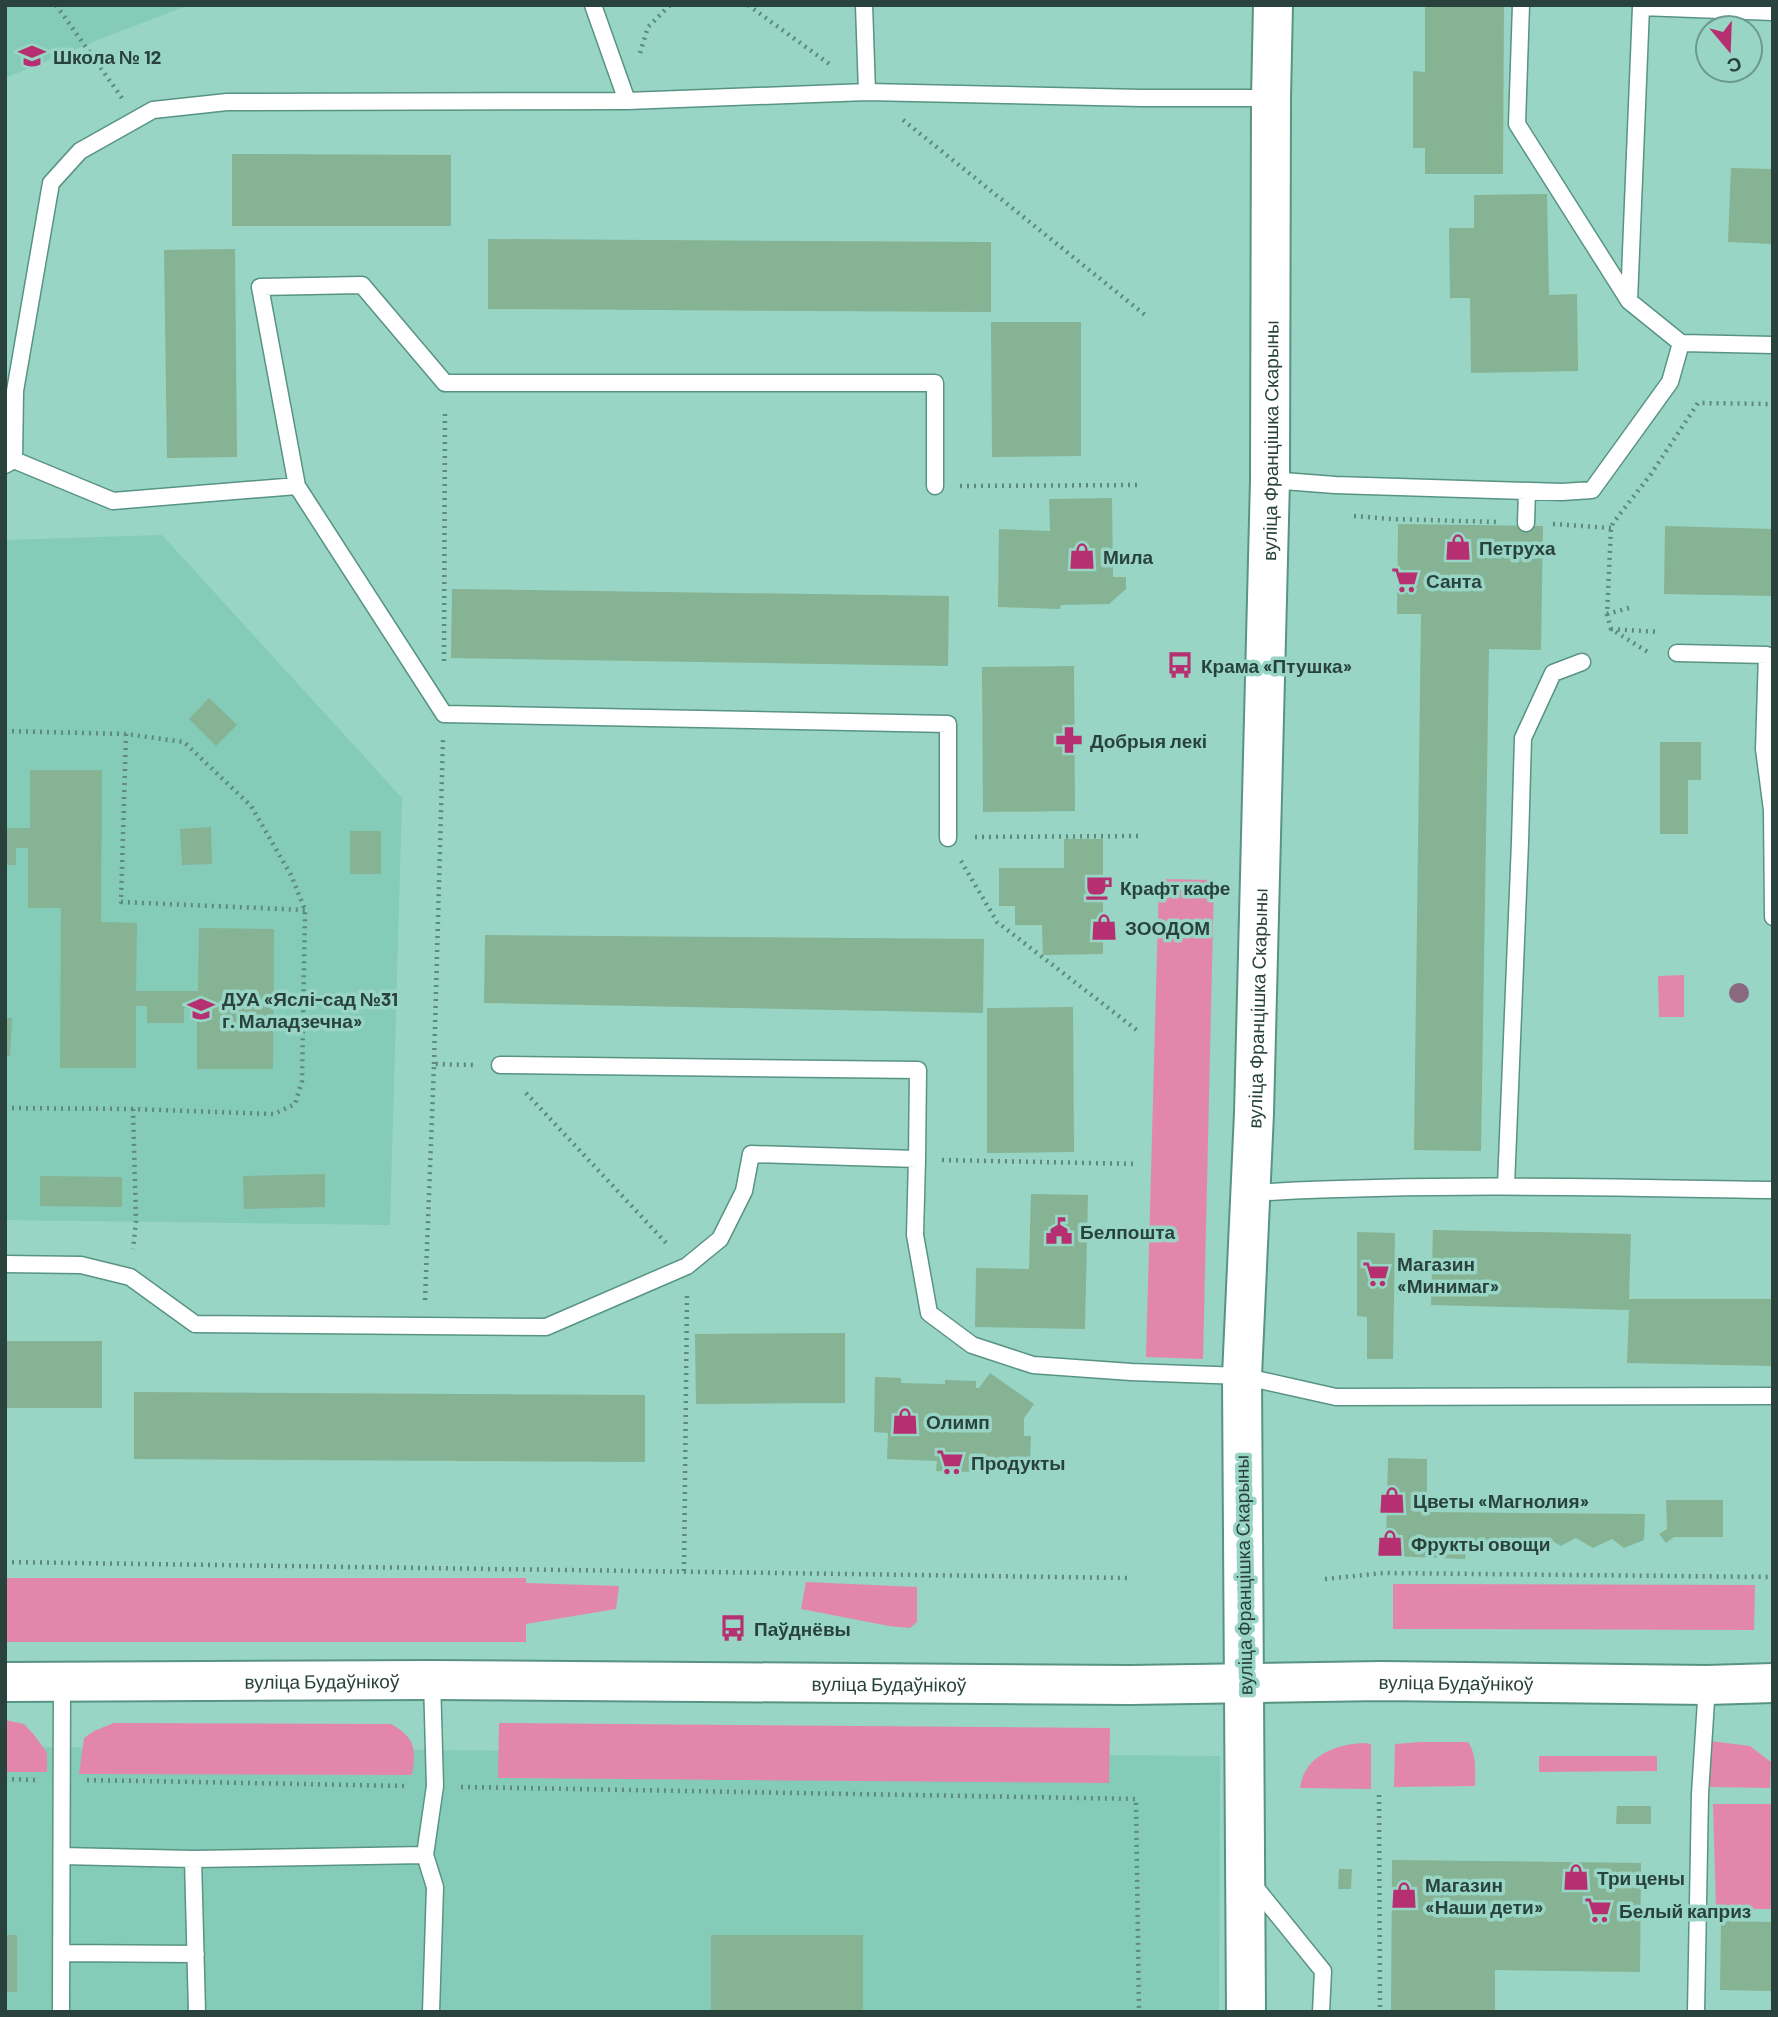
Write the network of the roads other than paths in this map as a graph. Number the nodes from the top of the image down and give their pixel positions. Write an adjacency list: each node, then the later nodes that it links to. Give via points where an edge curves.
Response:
1 (593, 5): 8 (lane)
2 (864, 5): 6 (lane)
3 (1273, 5): 7 (main road, вуліца Францішка Скарыны)
4 (1521, 5): 9 (lane, via 1517,124)
5 (1773, 12): 9 (lane, via 1641,7)
6 (867, 92): 7 (lane); 8 (lane)
7 (1271, 98): 13 (main road, вуліца Францішка Скарыны)
8 (628, 101): 12 (lane, via 227,102 153,110 80,151 51,183 15,390)
9 (1629, 301): 10 (lane)
10 (1681, 342): 11 (lane); 16 (lane, via 1670,382 1592,490)
11 (1773, 345)
12 (10, 462): 14 (lane, via 113,501)
13 (1270, 480): 16 (lane); 26 (main road, вуліца Францішка Скарыны)
14 (297, 486): 15 (lane, via 260,287 362,285 445,383 935,383); 20 (lane, via 444,714 948,724)
15 (935, 486)
16 (1527, 491): 17 (lane)
17 (1526, 523)
18 (1677, 653): 21 (lane, via 1768,655 1764,749 1772,810)
19 (1582, 662): 24 (lane, via 1553,673 1522,738)
20 (948, 838)
21 (1773, 917)
22 (500, 1065): 23 (lane, via 918,1070)
23 (917, 1159): 27 (lane, via 751,1154 744,1191 720,1239 687,1266 546,1327 194,1324 130,1278 81,1265); 28 (lane, via 915,1236 929,1313 972,1345 1033,1365)
24 (1506, 1186): 25 (lane); 26 (lane)
25 (1773, 1190)
26 (1250, 1193): 28 (main road, вуліца Францішка Скарыны)
27 (5, 1264)
28 (1242, 1376): 29 (lane, via 1336,1397); 33 (main road, вуліца Францішка Скарыны)
29 (1773, 1396)
30 (432, 1680): 32 (main road, вуліца Будаўнікоў); 33 (main road, вуліца Будаўнікоў); 36 (lane, via 435,1786)
31 (5, 1682): 32 (main road, вуліца Будаўнікоў)
32 (62, 1682): 37 (lane)
33 (1244, 1682): 35 (main road, вуліца Будаўнікоў); 39 (main road, вуліца Францішка Скарыны)
34 (1773, 1683): 35 (main road, вуліца Будаўнікоў)
35 (1707, 1685): 47 (lane)
36 (425, 1855): 38 (lane); 44 (lane, via 435,1887)
37 (62, 1856): 38 (lane); 40 (lane)
38 (193, 1859): 41 (lane)
39 (1246, 1876): 45 (main road, вуліца Францішка Скарыны); 46 (lane, via 1323,1972)
40 (62, 1952): 41 (lane); 42 (lane)
41 (196, 1954): 43 (lane)
42 (61, 2012)
43 (197, 2012)
44 (431, 2012)
45 (1246, 2012)
46 (1321, 2012)
47 (1696, 2012)

